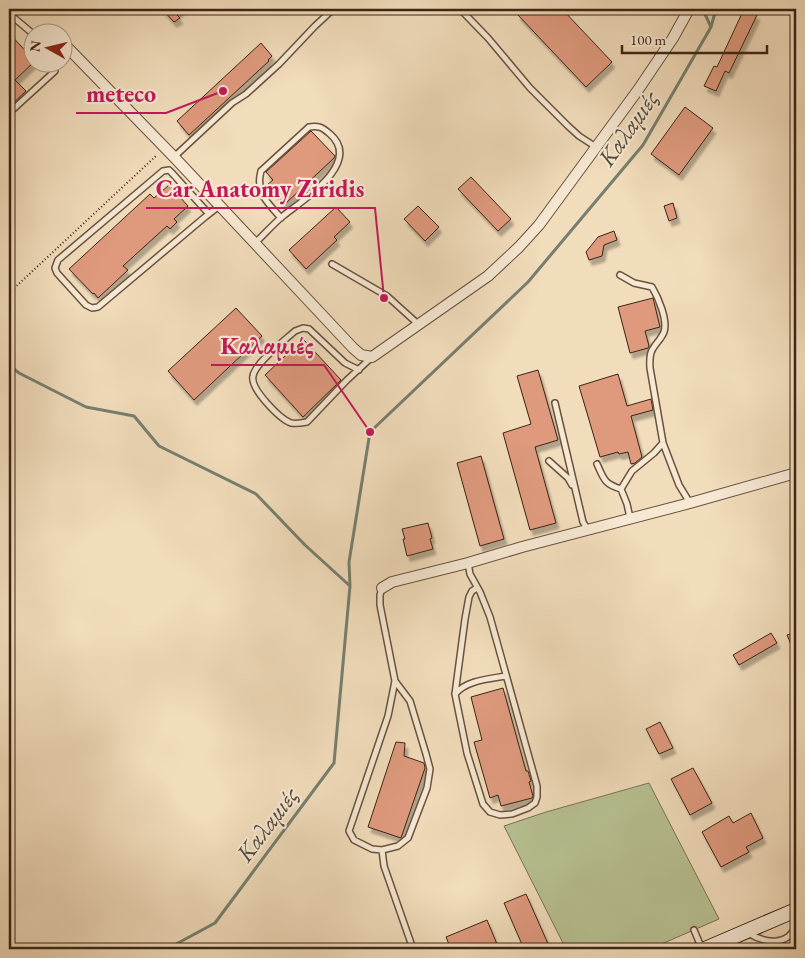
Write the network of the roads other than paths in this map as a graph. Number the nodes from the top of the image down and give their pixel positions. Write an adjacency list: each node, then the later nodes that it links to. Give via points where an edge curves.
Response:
1 (335, 9): 10 (lane, via 266,76)
2 (460, 9): 9 (lane, via 530,88 568,126)
3 (689, 9): 9 (street, via 674,38)
4 (13, 17): 5 (lane)
5 (22, 25)
6 (72, 52): 10 (street)
7 (54, 72): 8 (lane)
8 (9, 114)
9 (596, 147): 17 (street, via 519,247 488,276)
10 (174, 157): 11 (street)
11 (219, 206): 12 (lane); 14 (street)
12 (209, 214): 12 (lane, via 98,307 86,305 55,268 58,260 163,170 172,173)
13 (281, 218): 13 (lane, via 320,187 332,174 339,159 337,141 322,127 309,127 261,172 258,180 263,197); 14 (lane)
14 (255, 243): 18 (street, via 353,348 361,355)
15 (332, 264): 17 (lane, via 387,296)
16 (620, 275): 21 (lane, via 634,283 652,287 658,296 664,333 649,357)
17 (419, 325): 18 (street)
18 (372, 357): 19 (lane)
19 (359, 370): 19 (lane, via 307,422 293,424 280,416 253,383 259,365 295,331 303,328 309,329 345,362)
20 (555, 403): 25 (lane)
21 (663, 443): 26 (lane, via 632,471); 27 (lane, via 679,485)
22 (549, 461): 25 (lane)
23 (597, 464): 26 (lane, via 606,483)
24 (796, 473): 27 (street)
25 (575, 489): 29 (lane)
26 (621, 489): 28 (lane)
27 (690, 503): 28 (street)
28 (630, 519): 29 (street)
29 (588, 530): 30 (street)
30 (468, 564): 31 (street, via 392,582); 32 (lane)
31 (382, 588): 34 (lane, via 380,605)
32 (477, 588): 33 (lane, via 490,617); 35 (lane, via 469,597)
33 (506, 676): 35 (lane, via 476,681); 35 (lane, via 537,786 535,803 512,814 490,812 483,804 467,753)
34 (395, 682): 36 (lane, via 388,716 349,831 362,845); 36 (lane, via 410,702 430,769 427,788 408,838 398,846)
35 (455, 694)
36 (382, 850): 43 (lane, via 384,866)
37 (796, 910): 40 (main road)
38 (796, 926): 41 (lane)
39 (694, 930): 44 (lane)
40 (746, 932): 42 (lane, via 769,942); 44 (main road)
41 (794, 936): 42 (lane)
42 (778, 941): 45 (lane)
43 (413, 949)
44 (704, 949)
45 (779, 949): 46 (lane)
46 (794, 949)

